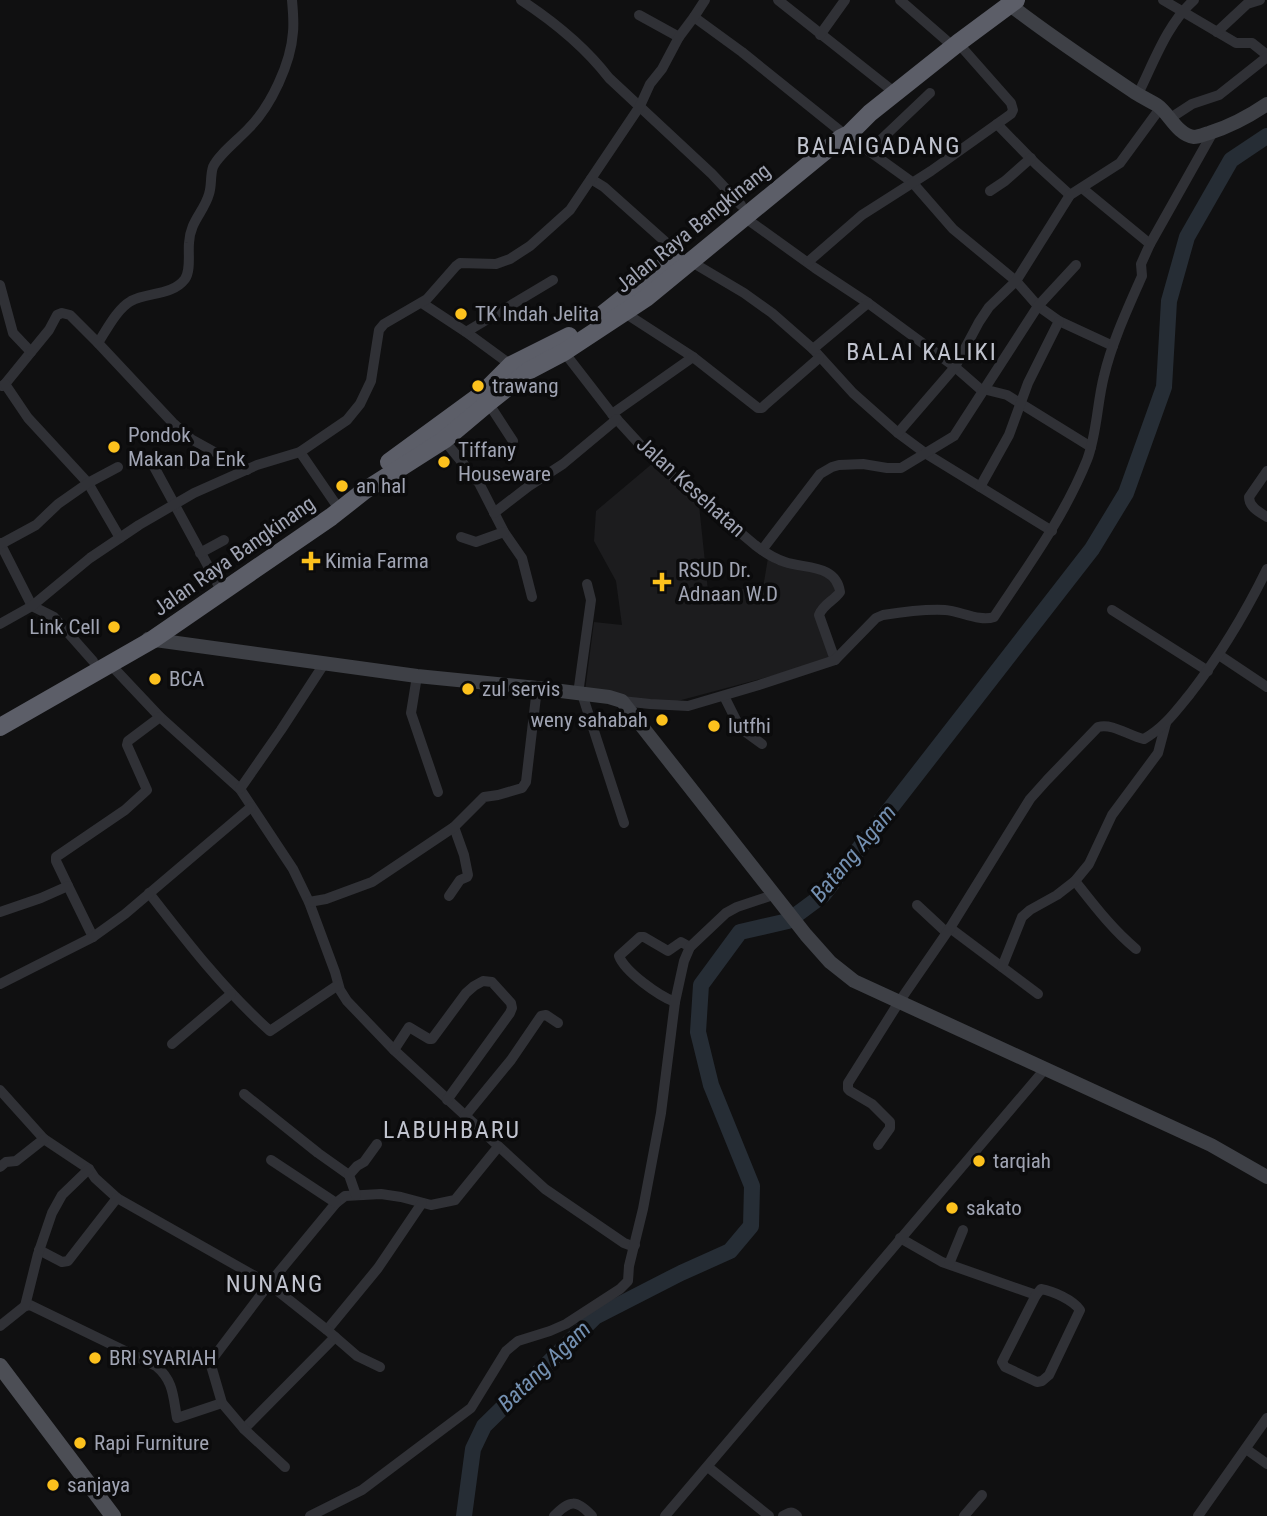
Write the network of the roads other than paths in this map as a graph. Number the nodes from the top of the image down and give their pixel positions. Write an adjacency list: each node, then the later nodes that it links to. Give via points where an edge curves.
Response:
1 (292, 0): 51 (street, via 293,32 284,71 266,107 214,164 210,193 190,232 187,276 172,289 140,297 123,307)
2 (521, 0): 23 (street, via 562,30)
3 (778, 0): 15 (street)
4 (845, 0): 15 (street)
5 (900, 0): 17 (street)
6 (1163, 0): 11 (street)
7 (1194, 0): 11 (street)
8 (1260, 0): 14 (street, via 1247,4)
9 (703, 1): 13 (street)
10 (1008, 2): 17 (highway, Jalan Raya Bangkinang); 21 (street)
11 (1182, 10): 14 (street); 21 (street)
12 (639, 15): 16 (street)
13 (694, 17): 16 (street); 28 (street, via 742,52)
14 (1217, 32): 18 (street, via 1239,44 1252,43)
15 (820, 35): 19 (street)
16 (679, 37): 23 (street)
17 (952, 42): 19 (highway, Jalan Raya Bangkinang); 24 (highway, Jalan Raya Bangkinang); 26 (street, via 1011,103 1011,114)
18 (1267, 56): 25 (street, via 1219,95)
19 (889, 88): 24 (highway, Jalan Raya Bangkinang)
20 (930, 93): 29 (street)
21 (1138, 94): 25 (street)
22 (1267, 104): 27 (street)
23 (640, 106): 31 (street); 36 (street, via 712,174)
24 (865, 113): 28 (highway, Jalan Raya Bangkinang)
25 (1165, 113): 27 (street, via 1186,134); 33 (street, via 1120,163)
26 (997, 124): 30 (street); 32 (street)
27 (1214, 131): 37 (street)
28 (838, 136): 29 (street); 36 (highway, Jalan Raya Bangkinang)
29 (869, 151): 32 (street)
30 (1031, 158): 34 (street); 35 (street)
31 (591, 179): 38 (street); 45 (street, via 570,210 530,246 496,264 460,263)
32 (912, 182): 39 (street, via 862,215); 42 (street, via 953,229)
33 (1082, 188): 35 (street); 37 (street)
34 (990, 191)
35 (1070, 195): 42 (street)
36 (743, 211): 38 (highway, Jalan Raya Bangkinang); 39 (street)
37 (1148, 247): 52 (street, via 1142,276)
38 (684, 258): 44 (highway, Jalan Raya Bangkinang); 55 (street, via 769,311)
39 (808, 262): 46 (street)
40 (1076, 265): 47 (street)
41 (553, 279): 50 (street)
42 (1016, 281): 47 (street); 58 (street, via 979,321)
43 (0, 285): 53 (street, via 13,333)
44 (642, 293): 48 (highway, Jalan Raya Bangkinang); 57 (highway, Jalan Raya Bangkinang)
45 (422, 303): 50 (street); 68 (street, via 379,330 371,380 360,404 347,420)
46 (868, 303): 55 (street); 58 (street)
47 (1038, 306): 49 (street); 60 (street)
48 (625, 313): 54 (highway, Jalan Raya Bangkinang); 56 (street)
49 (1059, 321): 52 (street); 62 (street)
50 (466, 332): 57 (street)
51 (98, 343): 53 (street, via 70,315 62,313); 72 (street, via 191,439)
52 (1110, 345): 67 (street)
53 (31, 352): 59 (street)
54 (564, 352): 61 (highway, Jalan Raya Bangkinang); 63 (street, Jalan Kesehatan)
55 (816, 354): 56 (street, via 760,408); 64 (street)
56 (693, 356): 63 (street)
57 (511, 365): 61 (highway, Jalan Raya Bangkinang)
58 (956, 367): 60 (street); 64 (street)
59 (3, 385): 74 (street)
60 (985, 390): 62 (street); 69 (street, via 954,436)
61 (485, 398): 65 (highway, Jalan Raya Bangkinang); 66 (street); 75 (highway, Jalan Raya Bangkinang)
62 (1021, 402): 67 (street); 76 (street, via 1009,435)
63 (615, 417): 79 (street, via 569,460); 87 (street, Jalan Kesehatan, via 655,461)
64 (898, 433): 69 (street)
65 (444, 440): 75 (highway, Jalan Raya Bangkinang); 79 (street, via 478,483)
66 (513, 441)
67 (1084, 443): 81 (street, via 1086,462)
68 (300, 452): 72 (street); 77 (street)
69 (925, 453): 76 (street); 87 (street, via 901,468 863,464 826,470)
70 (152, 463): 78 (street)
71 (118, 467): 74 (street)
72 (247, 470): 78 (street)
73 (1267, 471): 80 (street, via 1249,500)
74 (88, 483): 84 (street); 86 (street, via 36,525)
75 (361, 487): 77 (highway, Jalan Raya Bangkinang); 96 (highway, Jalan Raya Bangkinang, via 331,517)
76 (980, 487): 81 (street)
77 (335, 503): 91 (highway, Jalan Raya Bangkinang)
78 (174, 505): 84 (street); 88 (street)
79 (494, 513): 82 (street)
80 (1267, 517)
81 (1052, 531): 98 (street, via 994,617 948,610 883,615)
82 (505, 532): 83 (street, via 476,542); 92 (street, via 522,558)
83 (461, 537)
84 (120, 538): 93 (street)
85 (224, 540): 88 (street)
86 (1, 543): 93 (street)
87 (762, 550): 98 (street, Jalan Kesehatan, via 835,577 841,592 819,615)
88 (200, 553): 91 (street)
89 (1267, 569): 97 (street)
90 (587, 584): 105 (street, via 591,600)
91 (220, 588): 96 (highway, Jalan Raya Bangkinang)
92 (532, 597)
93 (32, 606): 95 (street); 99 (street, via 54,617)
94 (1112, 610): 101 (street)
95 (0, 624)
96 (146, 639): 99 (highway, Jalan Raya Bangkinang); 100 (street)
97 (1219, 655): 101 (street); 103 (street)
98 (835, 660): 106 (street)
99 (101, 662): 108 (highway, Jalan Raya Bangkinang); 110 (street)
100 (324, 664): 102 (street); 114 (street)
101 (1208, 671): 111 (street)
102 (417, 676): 104 (street); 115 (street, via 411,713)
103 (1267, 687)
104 (537, 688): 105 (street); 118 (street, via 526,782 522,788 484,797)
105 (580, 694): 107 (street); 117 (street)
106 (724, 696): 107 (street, via 688,705); 113 (street, via 740,728)
107 (622, 701): 123 (street)
108 (32, 702): 109 (highway, Jalan Raya Bangkinang); 112 (highway, Jalan Raya Bangkinang)
109 (0, 713)
110 (160, 717): 114 (street); 120 (street, via 127,745 147,790 56,857)
111 (1166, 723): 119 (street, via 1158,753 1112,815 1089,864); 127 (street, via 1144,739 1106,726 1095,729 1030,799)
112 (0, 727)
113 (762, 744)
114 (240, 789): 116 (street)
115 (438, 792)
116 (251, 807): 121 (street); 124 (street, via 286,856)
117 (624, 823)
118 (454, 827): 122 (street, via 468,875); 124 (street, via 372,882)
119 (1075, 881): 130 (street); 131 (street, via 1022,916)
120 (68, 887): 126 (street); 128 (street)
121 (149, 893): 128 (street); 134 (street)
122 (449, 896)
123 (775, 897): 129 (street, via 726,913); 137 (street, via 830,962 854,981)
124 (309, 902): 133 (street)
125 (917, 905): 127 (street)
126 (0, 912)
127 (948, 930): 131 (street); 137 (street)
128 (93, 937): 132 (street)
129 (687, 945): 136 (street); 136 (street, via 679,942 668,951 640,937 619,956 637,976)
130 (1136, 950)
131 (1002, 967): 135 (street)
132 (0, 984)
133 (338, 985): 134 (street, via 270,1031); 140 (street, via 347,1001)
134 (231, 994): 139 (street)
135 (1038, 994)
136 (672, 1001): 161 (street, via 661,1113 646,1196)
137 (899, 1002): 141 (street); 148 (street, via 847,1086 890,1122)
138 (558, 1023): 145 (street, via 541,1016)
139 (172, 1044)
140 (394, 1050): 144 (street); 144 (street, via 409,1027 432,1039 466,993 483,981 492,982 512,1009)
141 (1045, 1069): 154 (street, via 1211,1145); 160 (street)
142 (0, 1090): 146 (street)
143 (244, 1094): 153 (street)
144 (447, 1100): 145 (street)
145 (465, 1116): 149 (street)
146 (44, 1139): 151 (street, via 16,1161); 152 (street)
147 (377, 1144): 153 (street)
148 (878, 1145)
149 (498, 1147): 158 (street, via 455,1200); 161 (street, via 552,1195)
150 (271, 1160): 157 (street)
151 (0, 1167)
152 (89, 1169): 156 (street); 162 (street, via 62,1195)
153 (349, 1175): 155 (street)
154 (1267, 1177)
155 (356, 1195): 157 (street); 158 (street, via 382,1194)
156 (117, 1198): 162 (street, via 68,1261); 164 (street)
157 (336, 1203): 164 (street)
158 (422, 1203): 168 (street)
159 (963, 1230): 163 (street)
160 (900, 1238): 163 (street); 177 (street)
161 (630, 1244): 181 (street, via 628,1281 620,1289 566,1324 518,1341 506,1351 471,1408 362,1490)
162 (39, 1250): 166 (street)
163 (949, 1264): 165 (street)
164 (269, 1284): 168 (street); 171 (street, via 210,1362)
165 (1036, 1295): 165 (street, via 1041,1289 1051,1291 1080,1310 1049,1375 1037,1382 1002,1362)
166 (25, 1306): 167 (street); 171 (street, via 156,1366 173,1389 177,1418)
167 (0, 1326)
168 (331, 1334): 170 (street, via 357,1356); 173 (street)
169 (0, 1366): 180 (main road)
170 (380, 1367)
171 (222, 1403): 173 (street)
172 (1267, 1418): 174 (street)
173 (244, 1429): 176 (street)
174 (1246, 1449): 175 (street); 179 (street)
175 (1267, 1464)
176 (285, 1467)
177 (708, 1467): 184 (street); 185 (street)
178 (982, 1494): 188 (street)
179 (1202, 1514)
180 (113, 1516)
181 (310, 1516)
182 (554, 1516): 183 (street, via 573,1503)
183 (592, 1516)
184 (665, 1516)
185 (769, 1516)
186 (783, 1516): 187 (street, via 789,1512)
187 (797, 1516)
188 (964, 1516)

